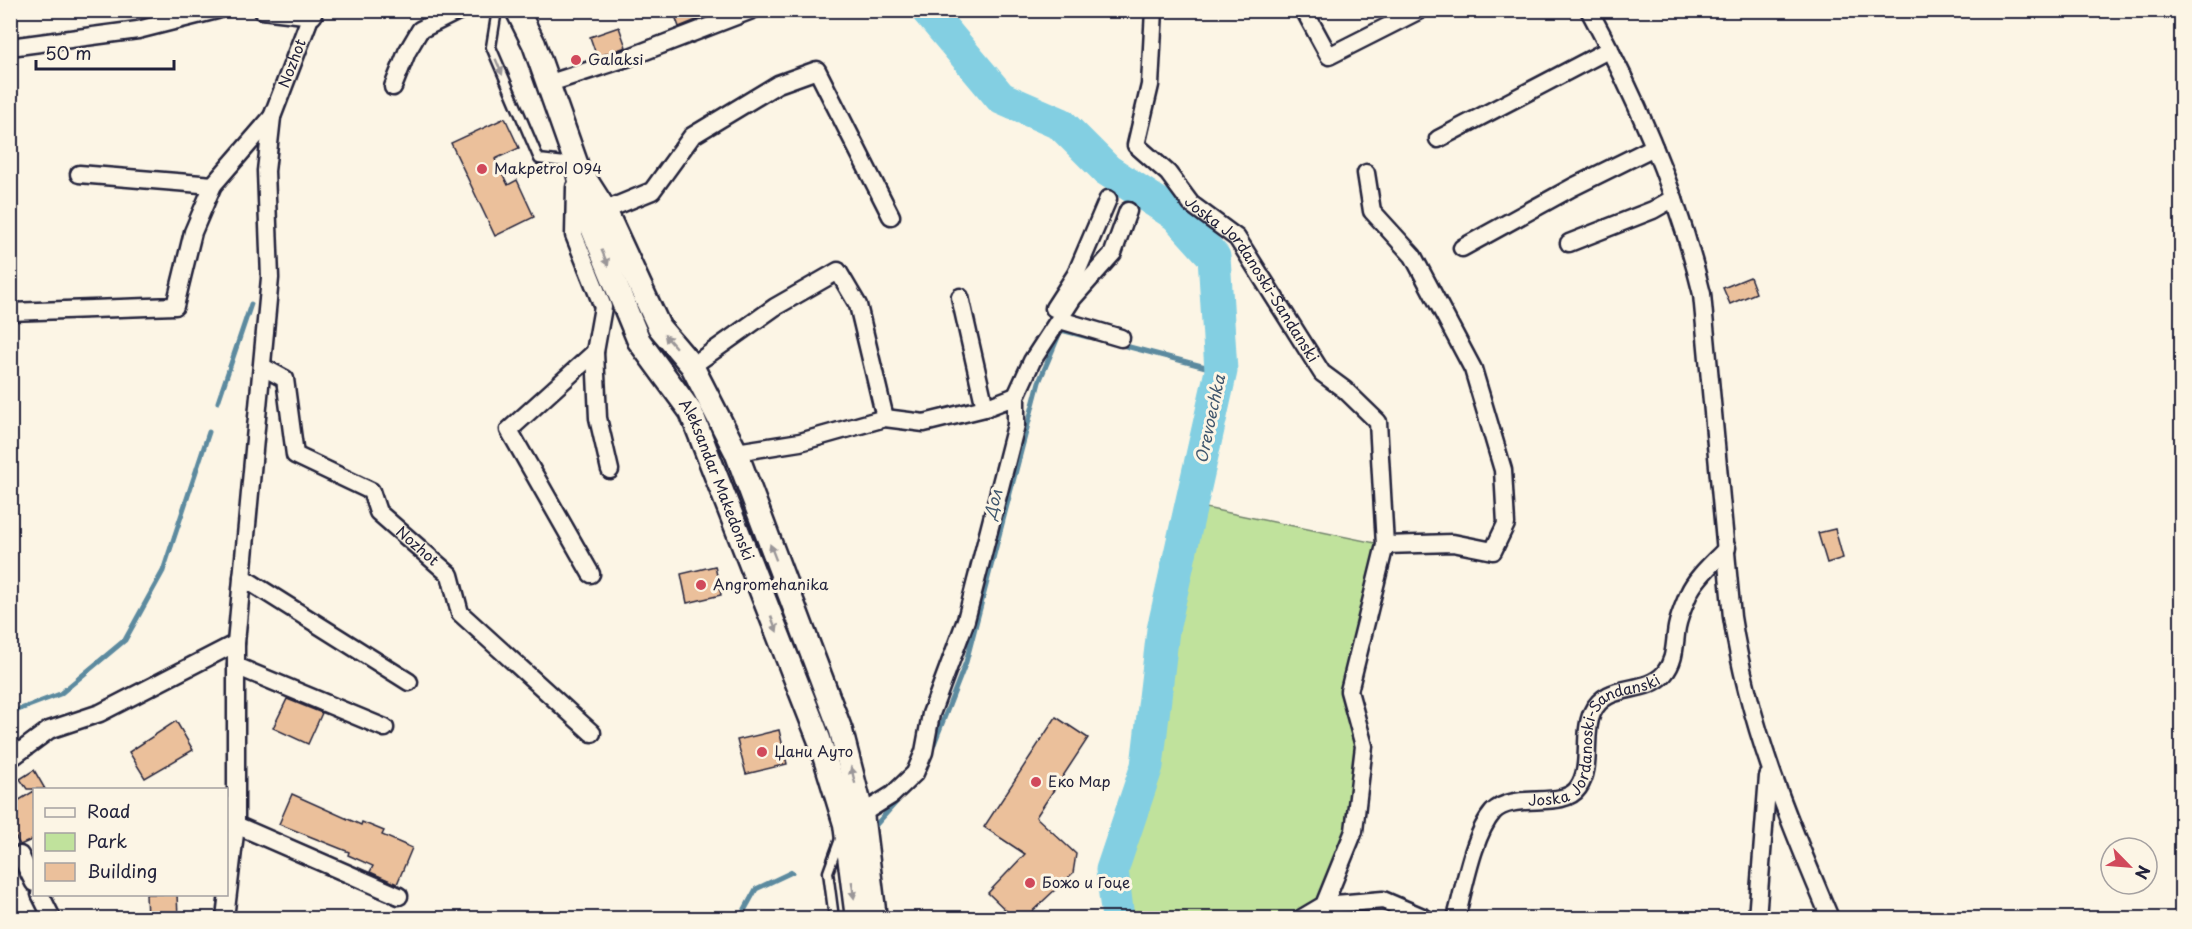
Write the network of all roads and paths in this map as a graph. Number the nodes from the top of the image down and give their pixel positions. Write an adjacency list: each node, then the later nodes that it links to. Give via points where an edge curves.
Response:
1 (217, 10): 12 (street, via 138,30)
2 (262, 10): 11 (street)
3 (460, 10): 15 (street, via 420,30)
4 (497, 10): 19 (lane, one-way to 19, via 490,47 539,159)
5 (517, 10): 14 (street, Aleksandar Makedonski)
6 (752, 10): 14 (street)
7 (1154, 10): 43 (street, Joska Jordanoski-Sandanski, via 1150,86 1136,145 1168,173 1191,204 1237,238 1322,374 1378,422)
8 (1304, 10): 9 (street, via 1329,57)
9 (1420, 10)
10 (1589, 10): 13 (street)
11 (313, 13): 16 (street, Nozhot)
12 (10, 47)
13 (1610, 49): 17 (street); 18 (street)
14 (547, 84): 19 (street, Aleksandar Makedonski)
15 (393, 87)
16 (272, 117): 22 (street, Nozhot); 37 (street, Nozhot, via 266,171 270,278)
17 (1438, 139)
18 (1654, 147): 23 (street); 29 (street)
19 (576, 163): 26 (street, Aleksandar Makedonski); 34 (street, Aleksandar Makedonski, via 574,235 603,307)
20 (1366, 172): 43 (street, via 1372,211 1413,256 1473,369 1503,470 1506,524 1493,551 1453,543)
21 (79, 174): 22 (street)
22 (213, 184): 31 (street, Nozhot, via 193,232 175,306)
23 (1674, 198): 28 (street); 44 (street, via 1702,294)
24 (1108, 199): 35 (street, via 1076,274 1053,310)
25 (1128, 212): 32 (street, via 1113,253)
26 (596, 214): 27 (street, via 652,191 692,136 778,84 817,70); 36 (street, Aleksandar Makedonski, one-way to 26, via 659,327); 54 (street, Aleksandar Makedonski, one-way to 54, via 639,341 691,412 718,475)
27 (891, 216)
28 (1569, 243)
29 (1462, 248)
30 (960, 297): 39 (street)
31 (10, 312)
32 (1059, 320): 33 (street); 35 (street)
33 (1121, 338)
34 (595, 352): 42 (street, Aleksandar Makedonski, via 598,418); 45 (street, via 509,430)
35 (1032, 360): 38 (street)
36 (692, 366): 40 (street, via 775,308 838,271 858,304); 41 (street, Aleksandar Makedonski)
37 (262, 367): 46 (street, Nozhot); 51 (street, Nozhot, via 285,379 295,454 371,491 378,512 450,575 460,613)
38 (1016, 396): 39 (street, Aleksandar Makedonski); 54 (street, via 1016,425 966,620 934,704 924,752 915,773 891,795)
39 (986, 408): 40 (street, Aleksandar Makedonski, via 924,423)
40 (885, 418): 41 (street, Aleksandar Makedonski, via 800,442)
41 (736, 452): 54 (street, Aleksandar Makedonski, one-way to 41, via 841,730)
42 (610, 470)
43 (1385, 545): 62 (street, Joska Jordanoski-Sandanski, via 1349,691 1364,746 1354,831)
44 (1727, 548): 53 (street, via 1740,668); 69 (street, Joska Jordanoski-Sandanski, via 1690,590 1668,670 1657,681 1618,690 1600,700 1591,715 1584,777 1577,791 1562,798 1519,801 1494,810 1482,828)
45 (591, 574)
46 (242, 577): 47 (street, Nozhot); 49 (street)
47 (236, 643): 48 (street, Nozhot); 52 (street, via 100,713 49,729)
48 (236, 666): 50 (street); 55 (street, Nozhot)
49 (409, 682)
50 (385, 728)
51 (592, 733)
52 (10, 759)
53 (1768, 769): 70 (street); 71 (street)
54 (853, 819): 65 (lane, via 828,872); 66 (street, Aleksandar Makedonski)
55 (236, 825): 58 (street, Nozhot); 61 (street)
56 (20, 855): 57 (street)
57 (33, 881)
58 (228, 893)
59 (41, 896): 63 (street)
60 (228, 896): 64 (street, Nozhot)
61 (399, 896)
62 (1324, 905): 67 (street); 68 (street, via 1383,900)
63 (52, 918)
64 (225, 918)
65 (834, 918)
66 (868, 918)
67 (1302, 918)
68 (1425, 918)
69 (1456, 918)
70 (1756, 918)
71 (1830, 918)

